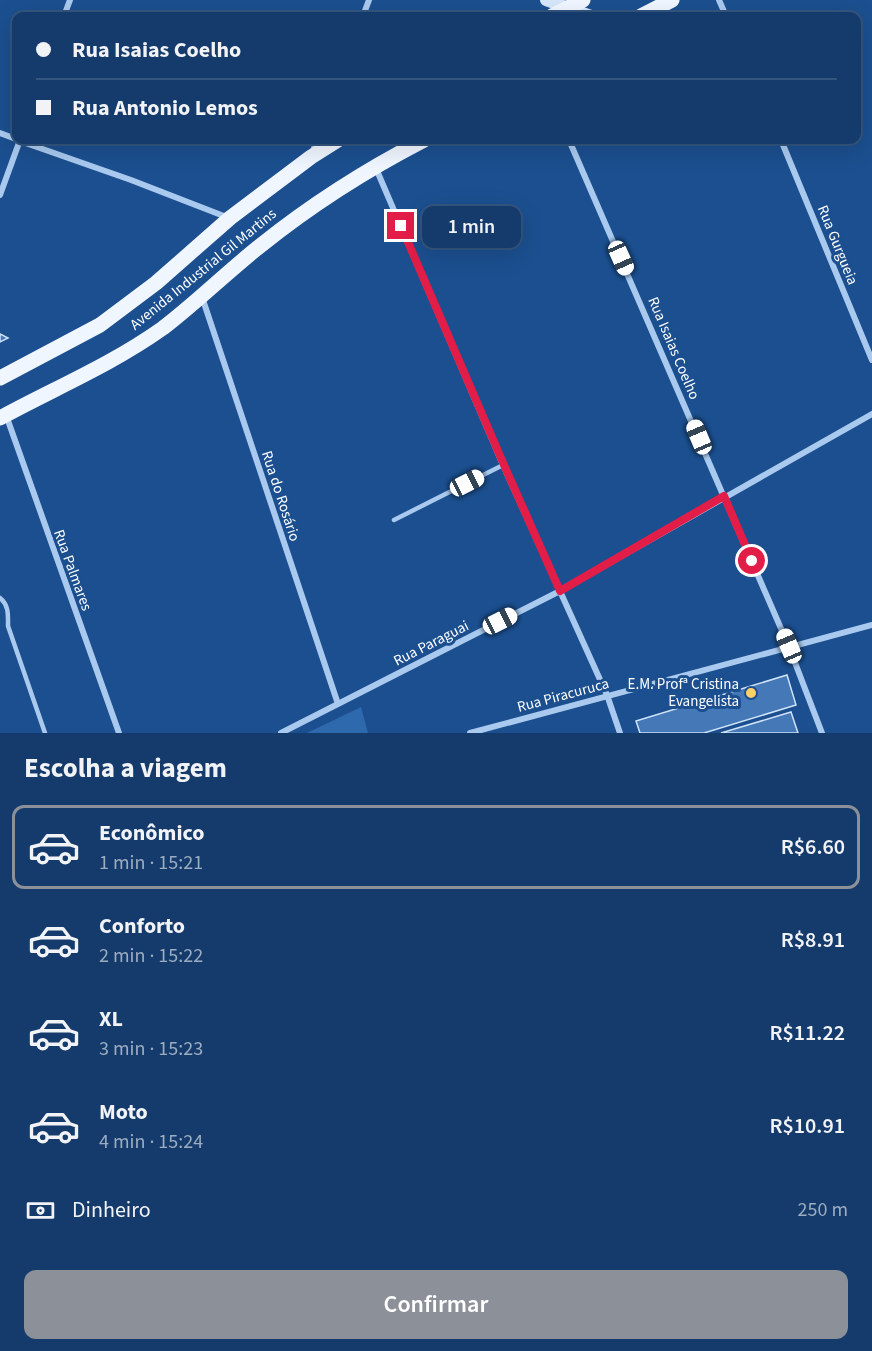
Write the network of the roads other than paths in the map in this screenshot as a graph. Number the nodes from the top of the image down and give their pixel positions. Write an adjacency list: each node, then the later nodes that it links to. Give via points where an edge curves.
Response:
1 (546, 0): 4 (street)
2 (583, 0): 4 (main road)
3 (672, 0): 7 (main road)
4 (567, 8): 5 (main road); 6 (street)
5 (560, 12)
6 (579, 12)
7 (649, 12)
8 (17, 144): 17 (street)
9 (29, 144): 18 (street)
10 (315, 144): 15 (street)
11 (332, 144): 15 (main road, Avenida Industrial Gil Martins)
12 (416, 144): 16 (main road, Avenida Industrial Gil Martins)
13 (571, 144): 25 (street, Rua Isaias Coelho)
14 (783, 144): 20 (street, Rua Gurgueia)
15 (310, 158): 18 (main road, Avenida Industrial Gil Martins)
16 (375, 166): 19 (main road, Avenida Industrial Gil Martins, via 306,210); 24 (street)
17 (0, 195)
18 (230, 218): 21 (main road, Avenida Industrial Gil Martins, via 156,283 100,325)
19 (202, 296): 23 (main road, Avenida Industrial Gil Martins, via 117,359); 34 (street, Rua do Rosário)
20 (872, 360)
21 (0, 378)
22 (872, 414): 25 (street, Rua Paraguai)
23 (3, 417): 36 (street, Rua Palmares)
24 (504, 465): 26 (lane); 27 (street)
25 (724, 496): 27 (street, Rua Paraguai); 32 (street, Rua Isaias Coelho)
26 (394, 520)
27 (560, 591): 33 (street); 34 (street, Rua Paraguai)
28 (0, 598): 30 (lane, via 8,610)
29 (872, 625): 32 (street, Rua Piracuruca)
30 (8, 626): 31 (lane); 35 (lane)
31 (0, 629)
32 (789, 646): 33 (street, Rua Piracuruca); 40 (street, Rua Isaias Coelho)
33 (606, 695): 38 (street, Rua Piracuruca); 39 (street)
34 (338, 704): 37 (street, Rua Paraguai)
35 (45, 733)
36 (119, 733)
37 (281, 733)
38 (470, 733)
39 (620, 733)
40 (822, 733)

